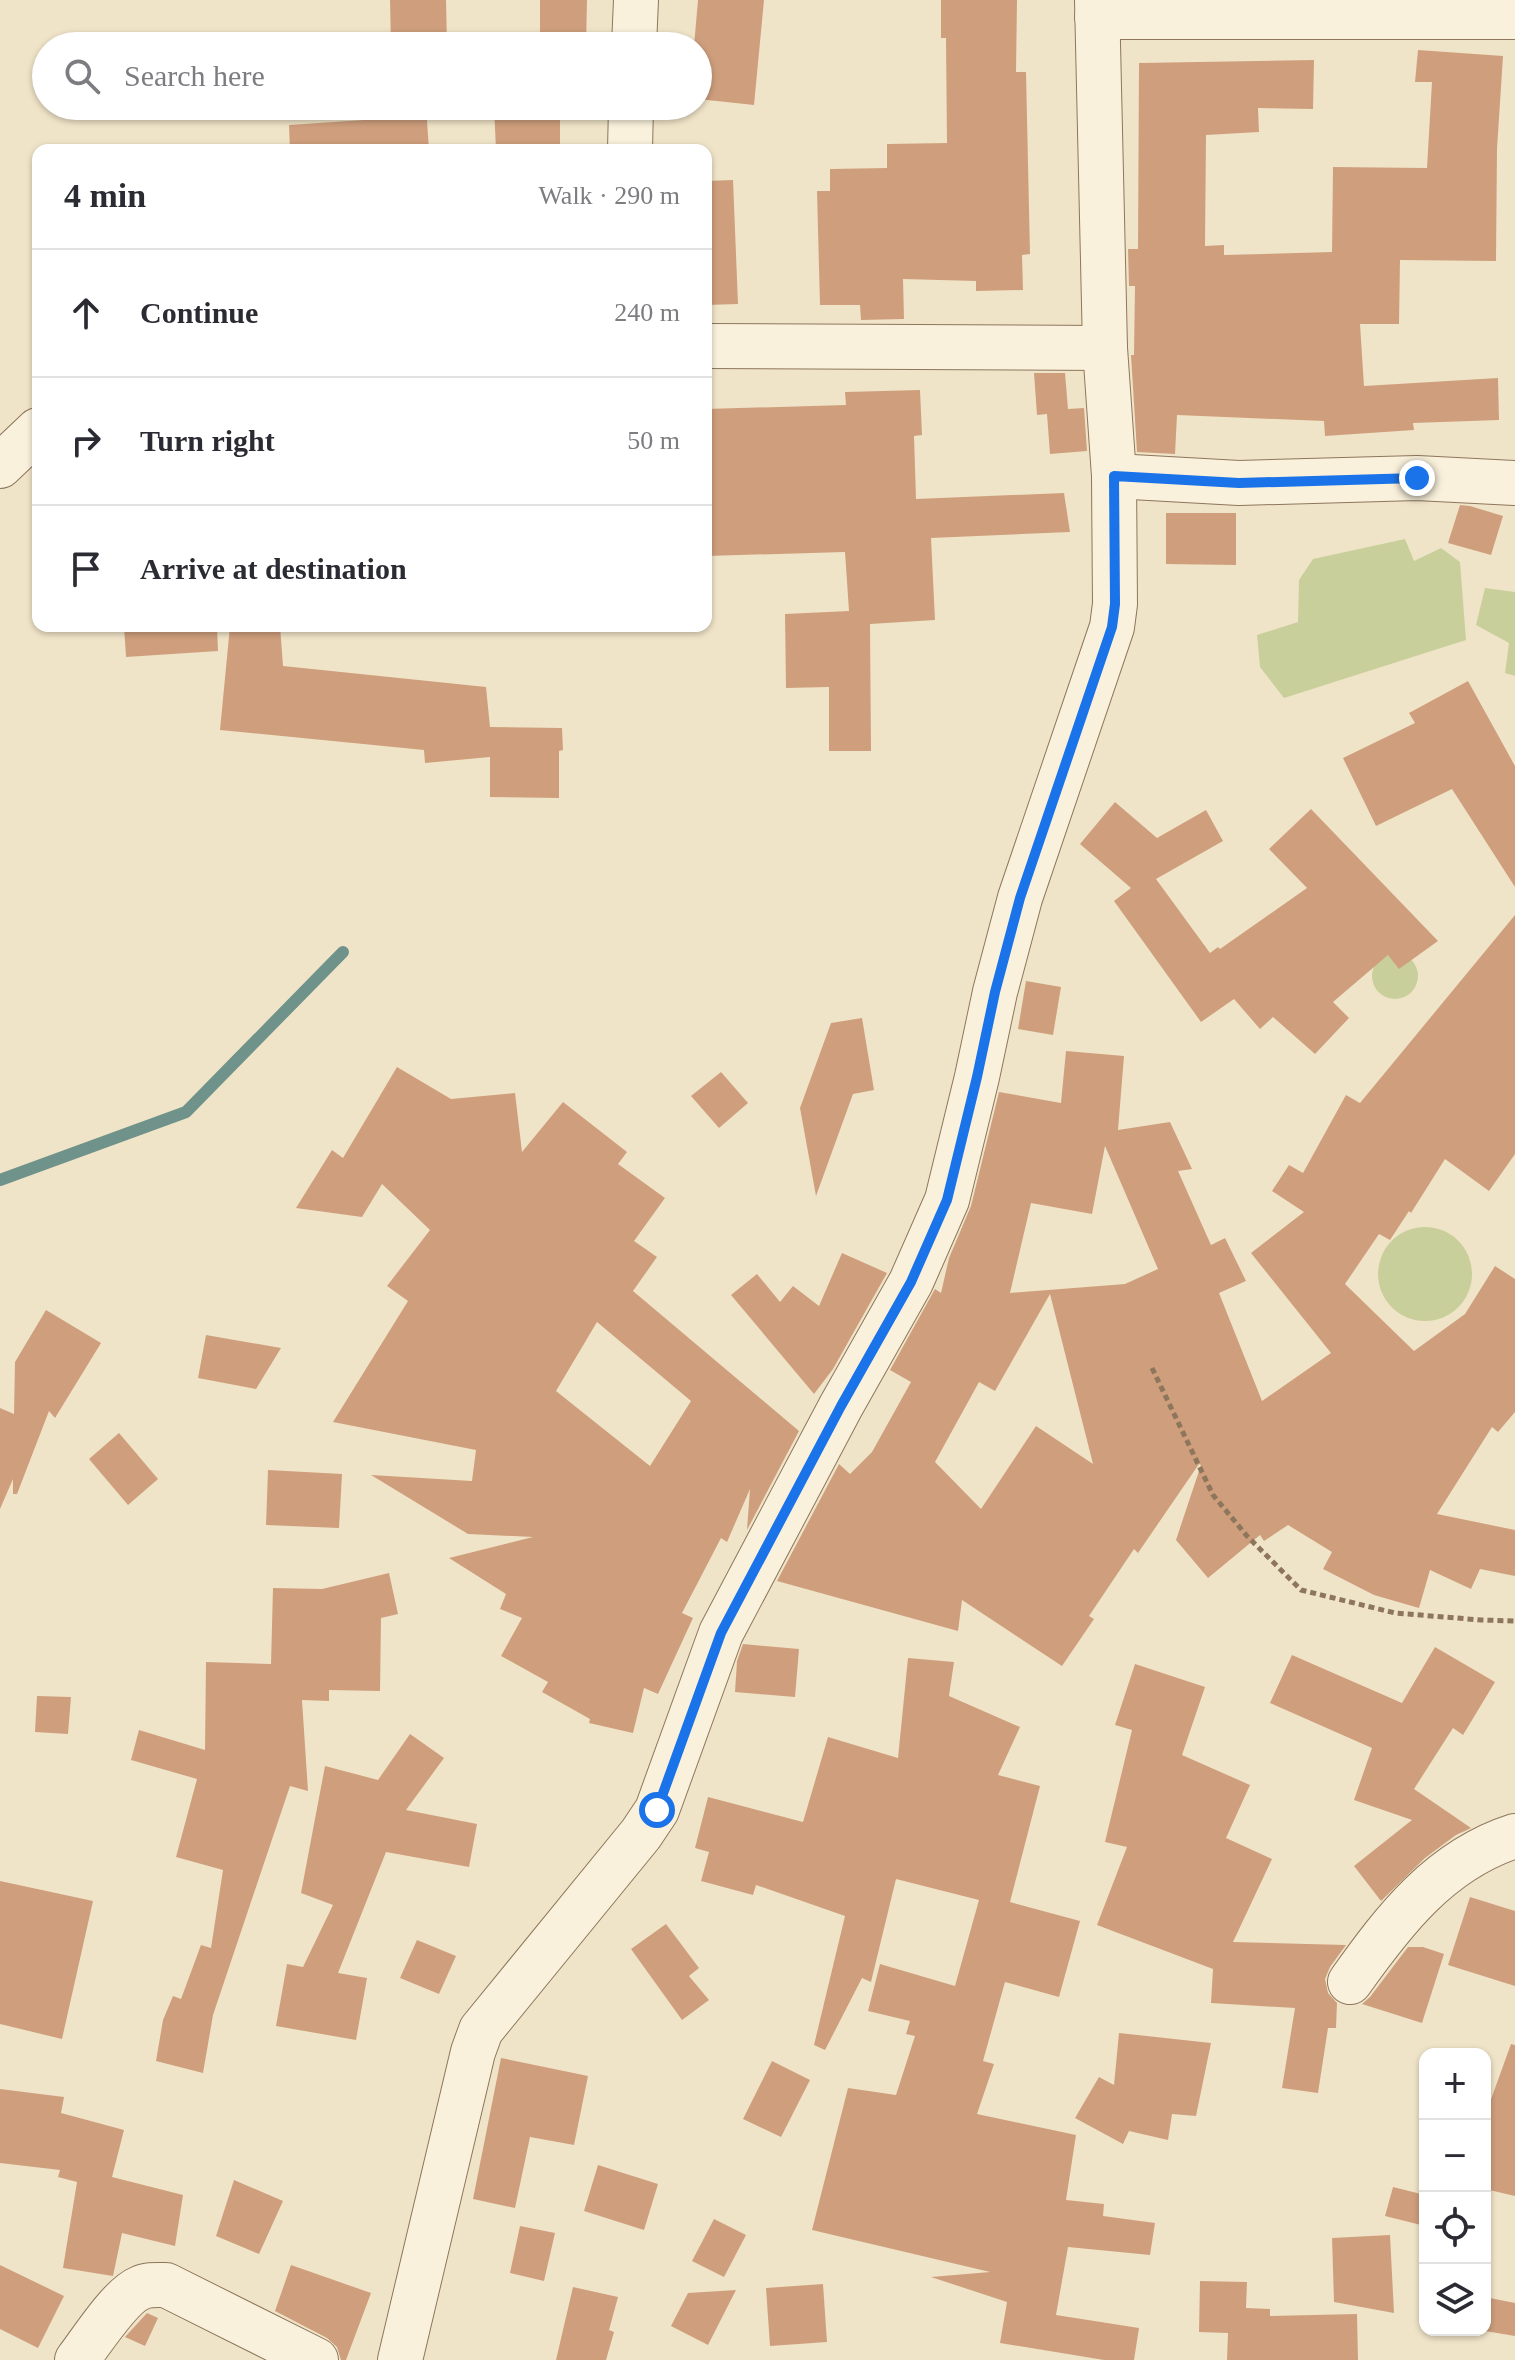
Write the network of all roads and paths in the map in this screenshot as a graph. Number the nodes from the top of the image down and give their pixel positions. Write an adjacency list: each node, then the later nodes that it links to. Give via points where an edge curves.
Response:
1 (636, 0): 4 (street)
2 (1097, 9): 3 (street); 8 (street)
3 (1515, 17)
4 (635, 32)
5 (631, 120): 6 (street)
6 (630, 144)
7 (712, 346): 8 (street)
8 (1105, 348): 11 (street)
9 (32, 436): 10 (street)
10 (0, 466)
11 (1114, 476): 12 (street, via 1239,483 1417,478); 19 (street, via 1112,627 1020,898 947,1200 911,1282 721,1633 657,1810 481,2030)
12 (1515, 483)
13 (1152, 1368): 14 (path, via 1213,1495 1301,1590 1395,1613)
14 (1515, 1621)
15 (1515, 1836): 16 (street, via 1465,1857 1417,1898)
16 (1350, 1982)
17 (77, 2360): 18 (street, via 127,2295 141,2287 166,2285)
18 (316, 2360)
19 (400, 2360)

